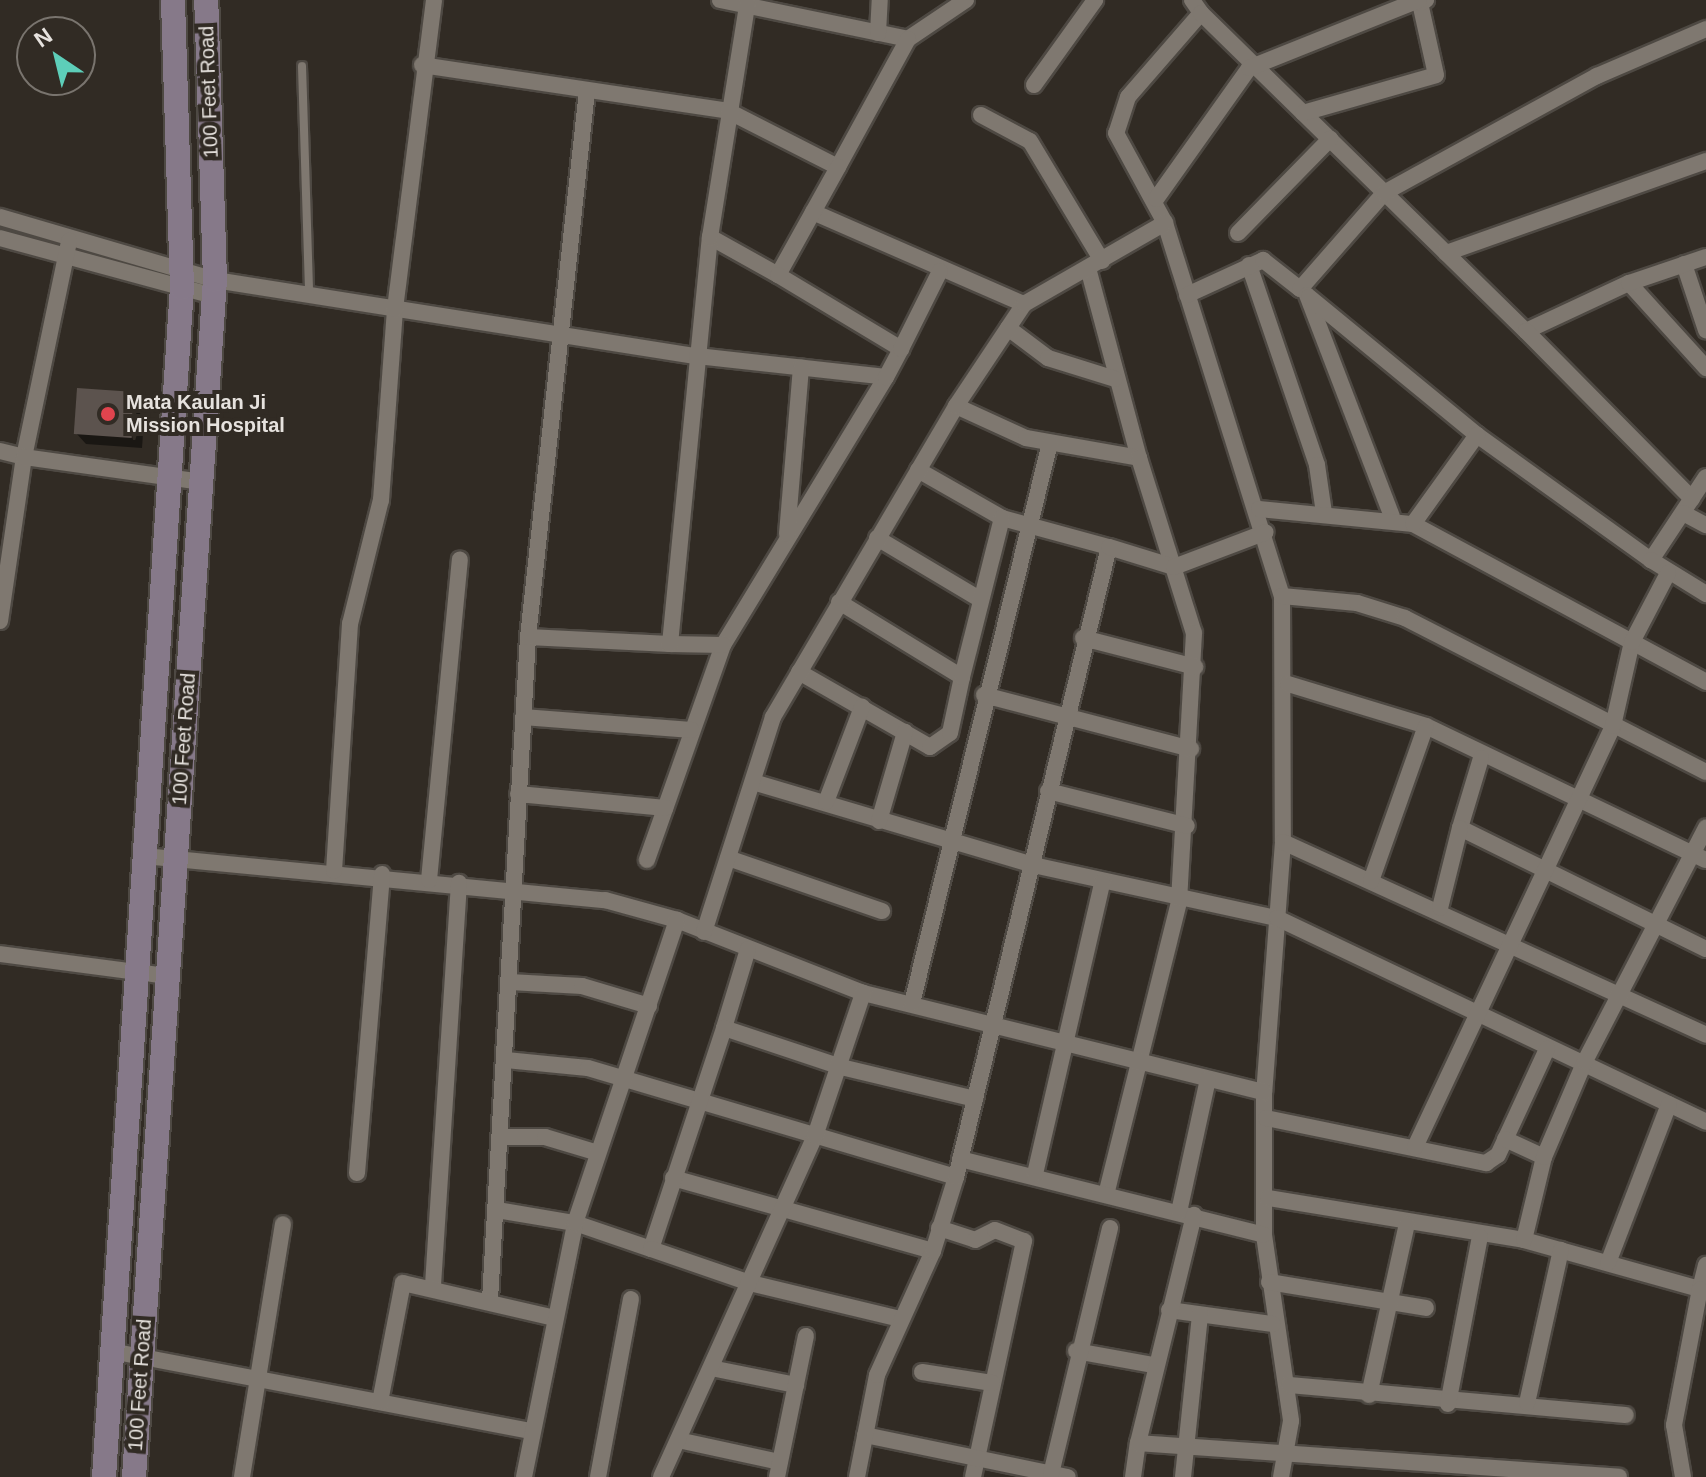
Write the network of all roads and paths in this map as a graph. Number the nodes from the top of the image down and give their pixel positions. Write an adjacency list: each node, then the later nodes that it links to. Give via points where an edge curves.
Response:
1 (173, 0): 43 (main road, 100 Feet Road)
2 (206, 0): 45 (main road, 100 Feet Road)
3 (434, 0): 15 (street)
4 (720, 0): 10 (street)
5 (880, 0): 13 (street)
6 (966, 0): 14 (street)
7 (1095, 0): 18 (street)
8 (1422, 1): 17 (street); 21 (street, via 1436,75)
9 (771, 4): 10 (street); 13 (street)
10 (747, 5): 20 (street)
11 (1196, 6): 17 (street); 27 (street, via 1117,117 1121,144)
12 (1706, 29): 26 (street, via 1597,76)
13 (878, 33): 14 (street)
14 (908, 39): 25 (street)
15 (422, 65): 19 (street); 50 (street)
16 (302, 66): 47 (lane)
17 (1249, 68): 21 (street); 27 (street)
18 (1034, 85)
19 (587, 90): 20 (street); 54 (street)
20 (728, 111): 25 (street); 32 (street)
21 (1303, 113): 23 (street)
22 (981, 115): 38 (street, via 1030,141)
23 (1330, 139): 26 (street); 31 (street)
24 (1706, 161): 35 (street)
25 (838, 167): 28 (street)
26 (1384, 193): 35 (street); 46 (street)
27 (1156, 199): 30 (street)
28 (813, 212): 41 (street); 42 (street)
29 (0, 217): 34 (street)
30 (1165, 223): 38 (street); 48 (street)
31 (1238, 233)
32 (710, 237): 42 (street); 56 (street)
33 (0, 238): 37 (street)
34 (69, 241): 37 (street); 43 (street)
35 (1446, 253): 53 (street)
36 (1706, 257): 39 (street)
37 (64, 261): 43 (street); 65 (street)
38 (1095, 264): 49 (street); 60 (street)
39 (1684, 264): 44 (street); 52 (street)
40 (1249, 265): 46 (street, via 1267,261); 48 (street); 73 (street, via 1317,465)
41 (940, 271): 49 (street); 55 (street)
42 (778, 275): 55 (street)
43 (182, 278): 45 (street); 68 (main road, 100 Feet Road)
44 (1629, 283): 53 (street); 57 (street)
45 (214, 288): 47 (street); 70 (main road, 100 Feet Road)
46 (1304, 293): 62 (street); 74 (street)
47 (309, 295): 50 (street)
48 (1187, 295): 72 (street)
49 (1024, 304): 51 (street)
50 (395, 309): 54 (street); 131 (street, via 381,500 350,624)
51 (1008, 328): 60 (street, via 1048,358); 61 (street)
52 (1706, 330)
53 (1526, 331): 71 (street)
54 (556, 333): 56 (street); 92 (street)
55 (901, 349): 59 (street)
56 (697, 356): 58 (street); 95 (street)
57 (1703, 360)
58 (801, 368): 59 (street); 81 (street)
59 (886, 377): 81 (street)
60 (1115, 379): 66 (street)
61 (956, 406): 63 (street); 67 (street)
62 (1477, 435): 77 (street); 84 (street)
63 (1050, 443): 66 (street); 76 (street)
64 (0, 451): 65 (street)
65 (24, 457): 68 (street); 91 (street)
66 (1139, 458): 85 (street)
67 (918, 470): 75 (street); 80 (street)
68 (171, 477): 70 (street); 125 (main road, 100 Feet Road)
69 (1706, 477): 71 (street)
70 (201, 482): 128 (main road, 100 Feet Road)
71 (1687, 506): 78 (street); 84 (street)
72 (1259, 509): 73 (street); 79 (street)
73 (1324, 513): 74 (street)
74 (1392, 516): 77 (street)
75 (1002, 518): 76 (street); 89 (street)
76 (1028, 524): 82 (street); 102 (street)
77 (1413, 524): 94 (street)
78 (1706, 525)
79 (1266, 532): 85 (street); 88 (street)
80 (877, 538): 89 (street); 90 (street)
81 (787, 539): 96 (street)
82 (1109, 547): 85 (street); 93 (street)
83 (460, 559): 134 (street)
84 (1651, 560): 86 (street)
85 (1174, 567): 97 (street, via 1194,633)
86 (1668, 573): 87 (street); 94 (street)
87 (1706, 594)
88 (1282, 596): 101 (street); 107 (street, via 1357,603 1405,618)
89 (981, 600): 99 (street)
90 (839, 602): 98 (street); 99 (street)
91 (0, 621)
92 (528, 637): 95 (street); 105 (street)
93 (1083, 638): 97 (street); 104 (street)
94 (1632, 642): 100 (street); 107 (street)
95 (670, 644): 96 (street)
96 (723, 645): 108 (street)
97 (1195, 667): 110 (street)
98 (799, 672): 103 (street); 113 (street, via 773,717)
99 (962, 677): 109 (street, via 944,742 930,747)
100 (1706, 682)
101 (1288, 684): 106 (street); 123 (street)
102 (984, 695): 104 (street); 124 (street)
103 (862, 707): 109 (street); 117 (street)
104 (1064, 714): 110 (street); 114 (street)
105 (523, 717): 108 (street); 115 (street)
106 (1426, 726): 111 (street); 135 (street)
107 (1613, 726): 112 (street); 116 (street)
108 (692, 730): 118 (street)
109 (905, 732): 119 (street)
110 (1191, 749): 120 (street)
111 (1481, 758): 116 (street); 121 (street)
112 (1706, 772)
113 (753, 782): 117 (street); 127 (street)
114 (1048, 791): 120 (street); 130 (street)
115 (518, 794): 118 (street); 138 (street)
116 (1577, 801): 126 (street); 132 (street)
117 (826, 802): 119 (street)
118 (665, 808): 129 (street)
119 (879, 821): 124 (street)
120 (1187, 826): 139 (street)
121 (1460, 828): 132 (street); 140 (street)
122 (1706, 828): 126 (street)
123 (1283, 842): 135 (street); 142 (street)
124 (951, 843): 130 (street); 155 (street)
125 (144, 856): 128 (street); 150 (main road, 100 Feet Road)
126 (1700, 857): 144 (street)
127 (728, 858): 141 (street); 145 (street)
128 (176, 860): 131 (street); 151 (main road, 100 Feet Road)
129 (647, 860)
130 (1033, 865): 137 (street); 158 (street)
131 (334, 871): 133 (street)
132 (1549, 872): 144 (street); 146 (street)
133 (382, 874): 134 (street); 182 (street)
134 (429, 880): 136 (street)
135 (1371, 881): 140 (street)
136 (459, 883): 138 (street); 206 (street)
137 (1102, 883): 139 (street); 161 (street)
138 (512, 888): 143 (street); 152 (street)
139 (1179, 902): 142 (street); 165 (street)
140 (1440, 908): 146 (street)
141 (882, 911)
142 (1277, 918): 157 (street); 169 (street)
143 (677, 920): 145 (street); 156 (street)
144 (1656, 926): 148 (street); 154 (street)
145 (704, 932): 147 (street)
146 (1514, 943): 154 (street); 157 (street)
147 (748, 949): 153 (street); 159 (street)
148 (1706, 949)
149 (0, 954): 150 (street)
150 (135, 974): 151 (street); 219 (main road, 100 Feet Road)
151 (168, 976): 221 (main road, 100 Feet Road)
152 (510, 982): 156 (street, via 582,986); 163 (street)
153 (863, 993): 155 (street); 166 (street)
154 (1621, 993): 160 (street); 164 (street)
155 (912, 1003): 158 (street)
156 (649, 1006): 168 (street)
157 (1477, 1015): 162 (street); 178 (street)
158 (992, 1024): 161 (street); 170 (street)
159 (724, 1028): 166 (street); 171 (street)
160 (1706, 1035)
161 (1066, 1044): 165 (street); 183 (street)
162 (1547, 1049): 164 (street); 177 (street)
163 (506, 1060): 168 (street, via 563,1061); 176 (street)
164 (1585, 1061): 172 (street); 180 (street)
165 (1137, 1063): 167 (street); 186 (street)
166 (841, 1067): 170 (street); 175 (street)
167 (1208, 1079): 169 (street); 190 (street)
168 (625, 1080): 171 (street); 179 (street)
169 (1264, 1092): 173 (street)
170 (975, 1099): 181 (street)
171 (698, 1103): 175 (street); 185 (street)
172 (1669, 1104): 174 (street); 202 (street)
173 (1266, 1118): 178 (street); 187 (street)
174 (1706, 1122)
175 (815, 1136): 184 (street); 189 (street)
176 (501, 1137): 179 (street, via 545,1137); 188 (street)
177 (1505, 1139): 178 (street, via 1486,1163); 180 (street)
178 (1415, 1147)
179 (598, 1153): 191 (street)
180 (1544, 1157): 198 (street)
181 (960, 1159): 183 (street); 184 (street)
182 (357, 1173)
183 (1035, 1174): 186 (street)
184 (956, 1177): 194 (street)
185 (673, 1178): 189 (street); 199 (street)
186 (1107, 1191): 190 (street)
187 (1268, 1198): 193 (street); 196 (street)
188 (497, 1210): 191 (street); 209 (street)
189 (780, 1211): 201 (street); 205 (street)
190 (1186, 1214): 196 (street); 212 (street)
191 (575, 1223): 199 (street); 214 (street)
192 (283, 1224): 225 (street)
193 (1407, 1224): 197 (street); 210 (street)
194 (939, 1228): 201 (street); 226 (street, via 975,1240 995,1230 1024,1241)
195 (1110, 1228): 220 (street)
196 (1264, 1235): 204 (street)
197 (1480, 1237): 198 (street); 232 (street)
198 (1524, 1240): 200 (street)
199 (651, 1249): 205 (street)
200 (1561, 1250): 202 (street); 231 (street)
201 (933, 1251): 215 (street)
202 (1608, 1263): 207 (street)
203 (1706, 1265): 207 (street)
204 (1269, 1282): 210 (street); 217 (street)
205 (750, 1283): 215 (street); 223 (street)
206 (433, 1285): 209 (street); 230 (street, via 411,1281 399,1289)
207 (1700, 1289): 216 (street)
208 (631, 1299): 250 (street)
209 (490, 1300): 214 (street)
210 (1389, 1305): 211 (street); 229 (street)
211 (1426, 1308)
212 (1169, 1310): 213 (street); 222 (street)
213 (1200, 1315): 217 (street); 238 (street)
214 (555, 1318): 234 (street)
215 (900, 1319): 235 (street, via 877,1375)
216 (1700, 1320): 259 (street, via 1674,1425)
217 (1273, 1324): 228 (street)
218 (806, 1336): 227 (street)
219 (111, 1351): 221 (street); 246 (main road, 100 Feet Road)
220 (1076, 1351): 222 (street); 245 (street)
221 (142, 1358): 225 (street); 247 (main road, 100 Feet Road)
222 (1153, 1365): 237 (street)
223 (711, 1368): 227 (street); 236 (street)
224 (922, 1372): 226 (street)
225 (259, 1380): 230 (street); 248 (street)
226 (992, 1383): 239 (street)
227 (796, 1385): 241 (street)
228 (1289, 1385): 229 (street); 240 (street)
229 (1369, 1395): 232 (street)
230 (380, 1402): 234 (street)
231 (1527, 1403): 232 (street); 233 (street)
232 (1448, 1404)
233 (1626, 1415)
234 (532, 1431): 249 (street)
235 (865, 1435): 239 (street); 252 (street)
236 (678, 1440): 241 (street); 251 (street)
237 (1138, 1443): 238 (street); 255 (street)
238 (1186, 1448): 240 (street); 256 (street)
239 (977, 1457): 245 (street); 253 (street)
240 (1285, 1458): 242 (street); 257 (street)
241 (778, 1469)
242 (1397, 1471): 243 (street)
243 (1460, 1471): 244 (street)
244 (1532, 1472): 258 (street)
245 (1051, 1474): 254 (street)
246 (104, 1477)
247 (134, 1477)
248 (242, 1477)
249 (524, 1477)
250 (598, 1477)
251 (661, 1477)
252 (857, 1477)
253 (973, 1477)
254 (1068, 1477)
255 (1133, 1477)
256 (1183, 1477)
257 (1281, 1477)
258 (1619, 1477)
259 (1683, 1477)

